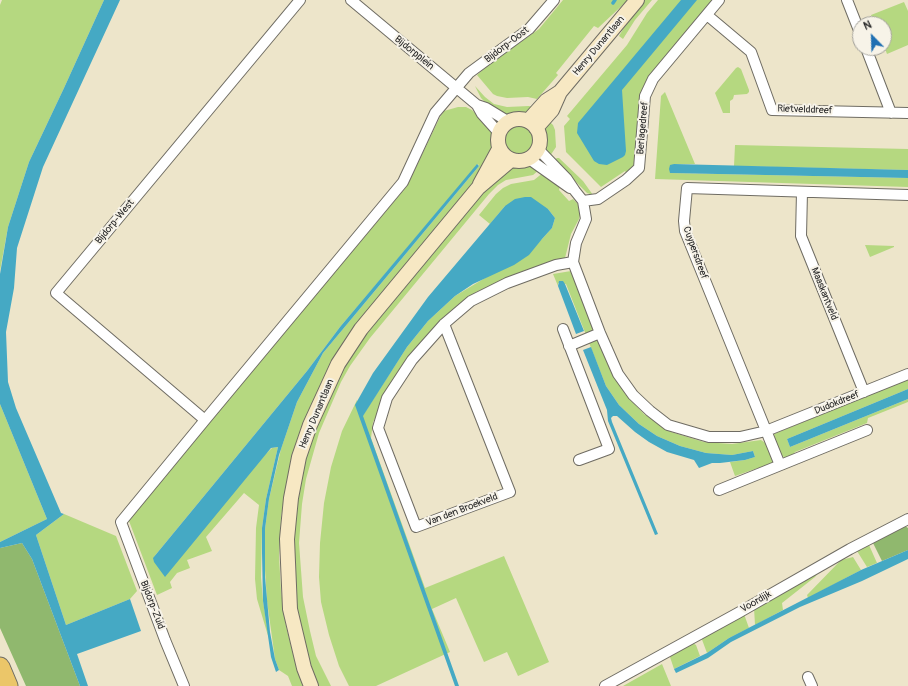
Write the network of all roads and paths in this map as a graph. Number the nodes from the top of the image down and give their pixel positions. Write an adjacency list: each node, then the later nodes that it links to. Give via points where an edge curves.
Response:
1 (300, 0): 31 (street, Bijdorp-West, via 56,293)
2 (351, 0): 10 (street, Bijdorpplein)
3 (554, 0): 10 (street, Bijdorp-Oost, via 529,29 469,73)
4 (637, 0): 15 (main road, Henry Dunantlaan, via 560,92 546,101)
5 (719, 0): 7 (street, Berlagedreef)
6 (847, 0): 8 (street)
7 (707, 15): 12 (street, Rietvelddreef, via 750,52 772,110); 23 (street, Berlagedreef, via 653,79 645,96 639,168 626,180 598,198)
8 (853, 16)
9 (869, 56): 12 (street)
10 (457, 87): 11 (street, Bijdorpplein); 31 (street, via 435,113 403,182)
11 (477, 105): 14 (street, Bijdorpplein); 16 (street, Bijdorpplein)
12 (891, 113): 13 (street, Rietvelddreef)
13 (908, 113)
14 (509, 122): 15 (main road, via 520,119); 16 (main road)
15 (532, 124): 18 (main road, via 540,138)
16 (499, 133): 17 (main road)
17 (499, 149): 19 (main road); 20 (main road)
18 (534, 154): 19 (main road, via 524,161); 23 (street, via 567,179)
19 (511, 160): 20 (main road)
20 (478, 188): 41 (main road, Henry Dunantlaan, via 361,329 338,364 310,424 299,457 287,539 290,609 304,668)
21 (802, 192): 22 (street, Cuypersdreef); 30 (street, Maaskantveld, via 801,236); 33 (street, Cuypersdreef, via 687,188 684,221 686,231)
22 (908, 195)
23 (583, 201): 24 (street, via 586,219 576,243)
24 (573, 262): 25 (street, Van den Broekveld, via 556,265 506,283 471,301); 27 (street, Dudokdreef)
25 (444, 324): 25 (street, Van den Broekveld, via 510,492 416,527 378,428 387,398 412,360)
26 (563, 329): 28 (street)
27 (600, 333): 28 (street); 33 (street, Dudokdreef, via 618,374 634,395 668,425 709,437 740,437)
28 (569, 346): 34 (street, via 608,449)
29 (908, 374): 30 (street, Dudokdreef)
30 (864, 392): 33 (street, Dudokdreef)
31 (205, 420): 40 (street, Bijdorp-Zuid, via 121,522)
32 (866, 430): 35 (street)
33 (766, 431): 35 (street)
34 (579, 460)
35 (780, 465): 36 (street)
36 (719, 490)
37 (908, 518): 42 (street, Voordijk)
38 (0, 667): 39 (highway)
39 (8, 686)
40 (184, 686)
41 (311, 686)
42 (605, 686)

